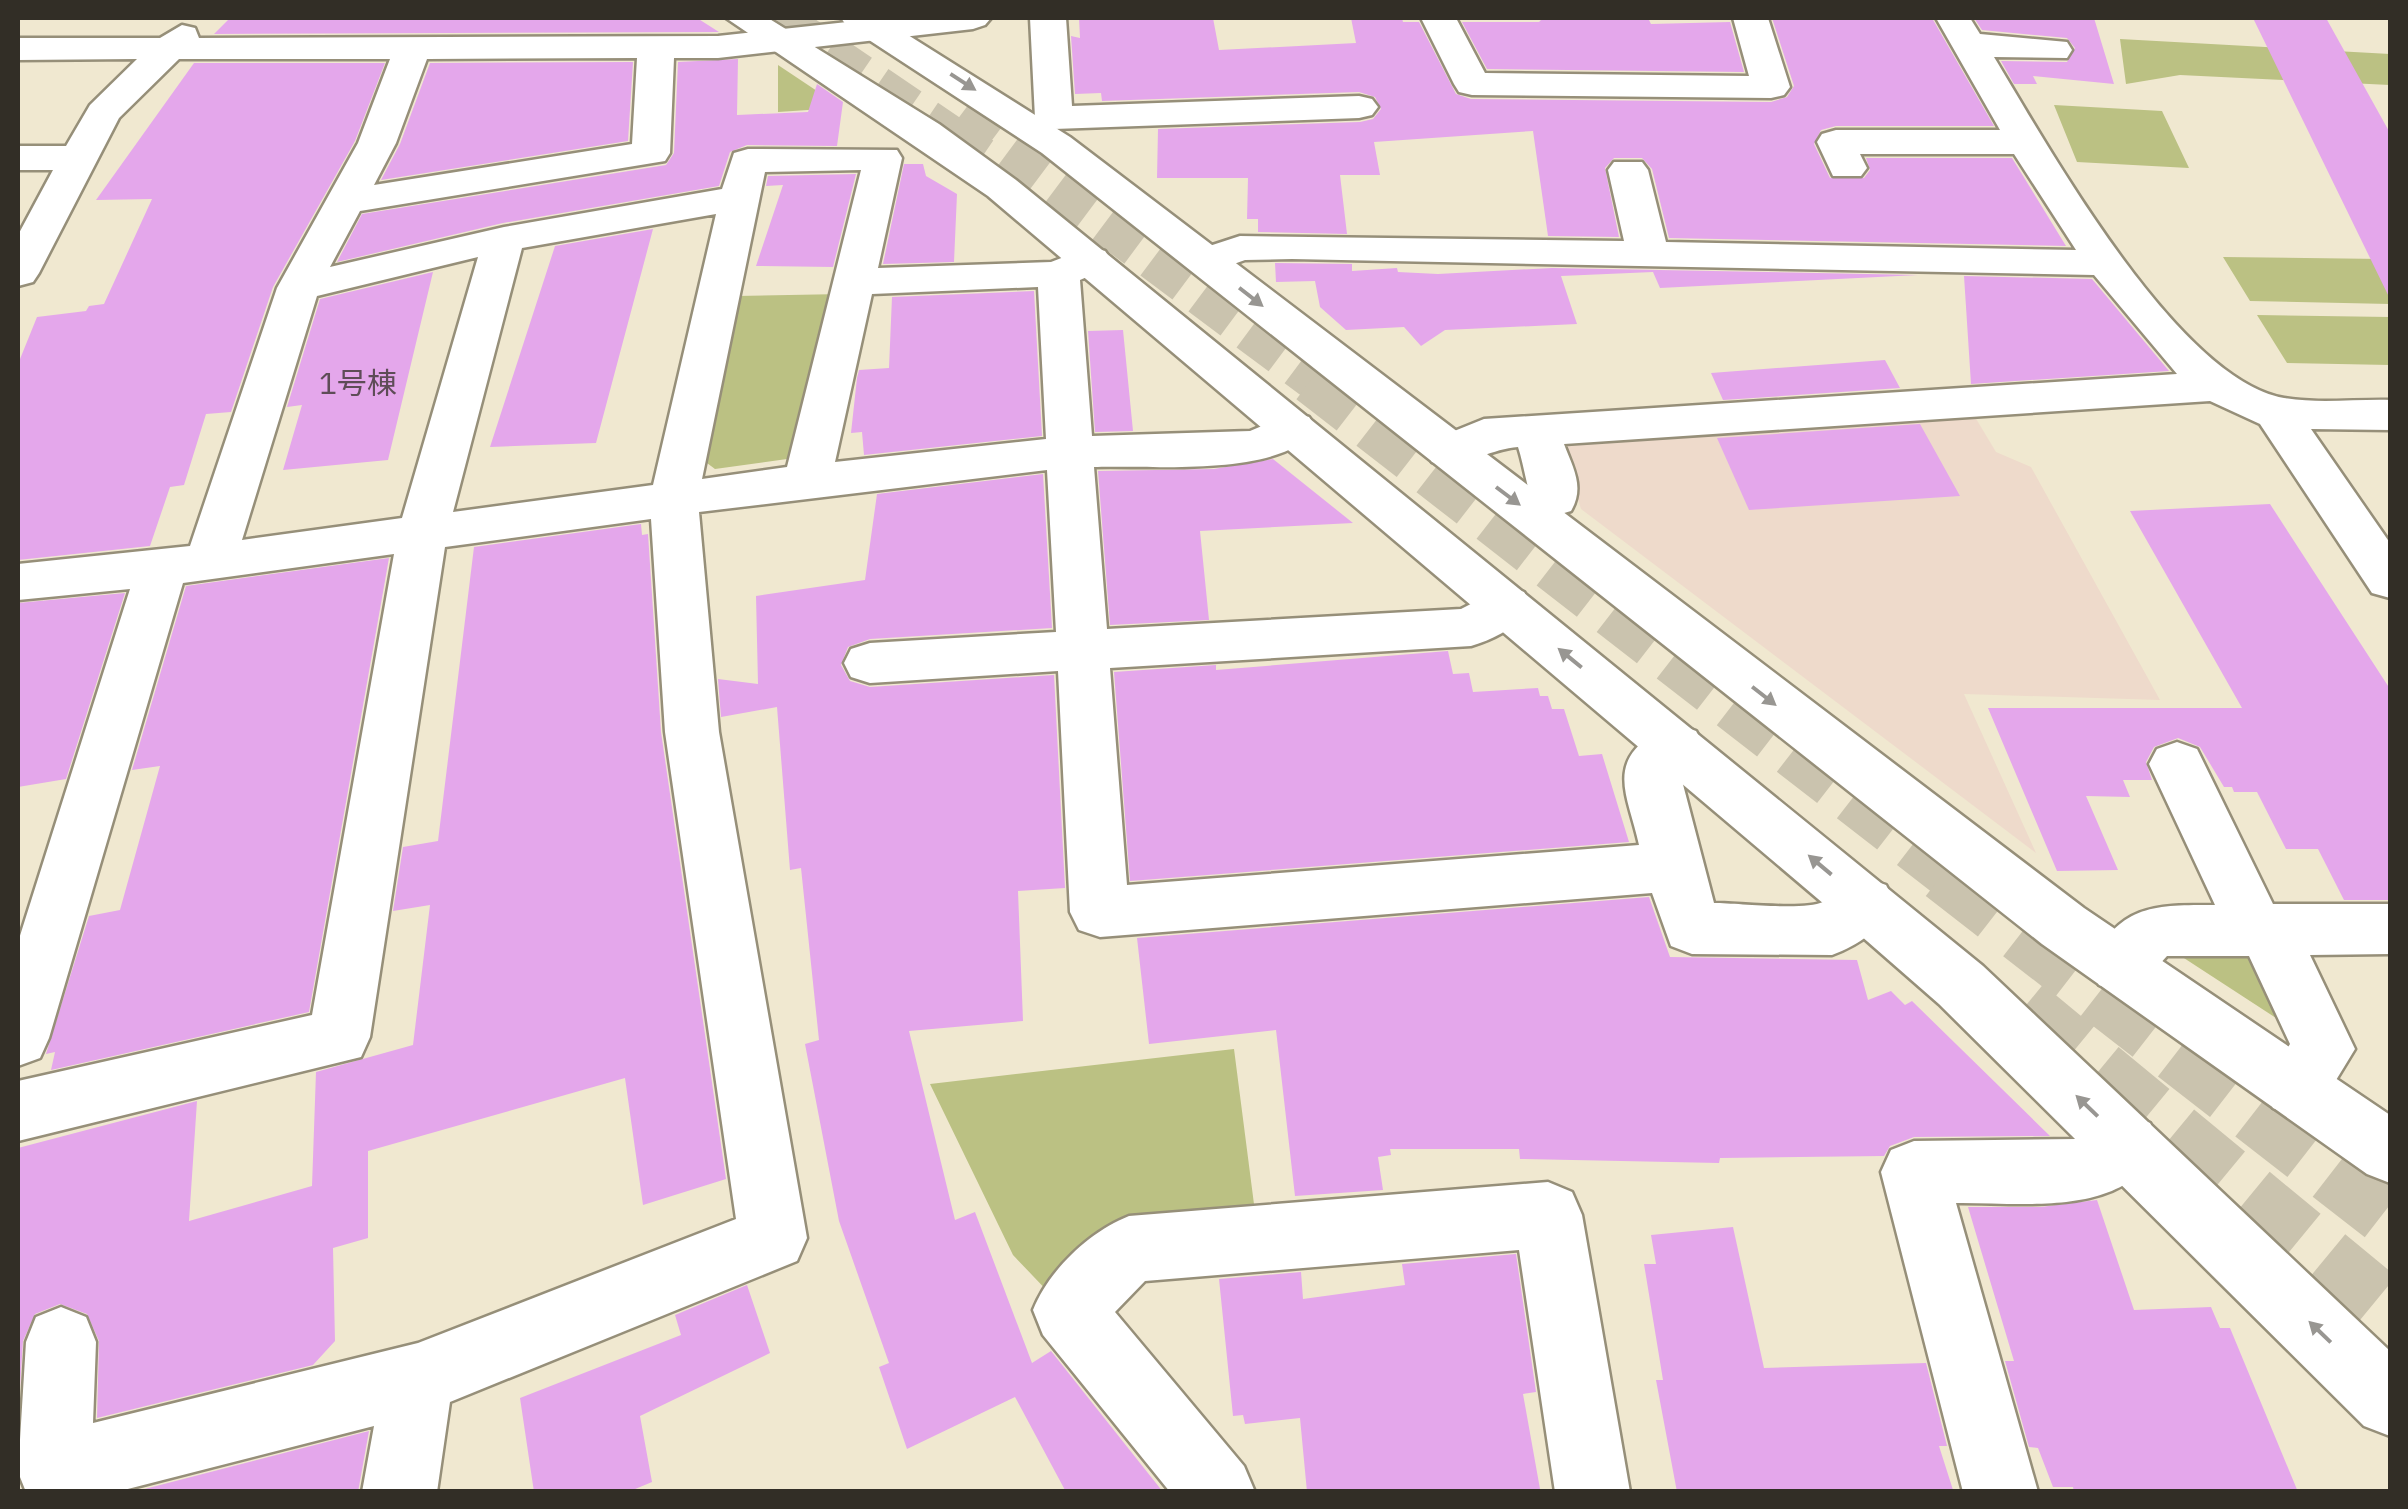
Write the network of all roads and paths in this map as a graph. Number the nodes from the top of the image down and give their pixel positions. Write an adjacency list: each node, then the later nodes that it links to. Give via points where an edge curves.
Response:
1 (201, 18): 13 (street)
2 (973, 18): 6 (street)
3 (1048, 18): 15 (street)
4 (1439, 18): 5 (street, via 1472,84 1772,87)
5 (1751, 18)
6 (869, 24): 7 (street); 15 (street, one-way to 15)
7 (764, 29): 10 (street); 27 (street, via 924,132)
8 (1960, 31): 12 (street); 16 (street)
9 (18, 48): 13 (street)
10 (656, 48): 11 (street); 22 (street, via 651,153)
11 (412, 49): 13 (street); 22 (street)
12 (2054, 50)
13 (166, 51): 18 (street, via 103,113)
14 (1359, 107): 15 (street)
15 (1044, 124): 25 (street)
16 (2025, 142): 19 (street, via 1836,142); 26 (street)
17 (18, 158): 18 (street)
18 (76, 158): 28 (street)
19 (1847, 168)
20 (1628, 170): 24 (street)
21 (741, 198): 23 (street); 29 (street, via 748,161 882,158); 39 (street)
22 (346, 201): 30 (street)
23 (504, 238): 30 (street); 41 (street)
24 (1648, 254): 25 (street, via 1240,248); 26 (street)
25 (1206, 261): 36 (street, one-way to 36)
26 (2106, 264): 31 (street)
27 (1074, 268): 29 (street); 34 (street); 37 (street)
28 (18, 273)
29 (857, 282): 38 (street)
30 (298, 288): 42 (street)
31 (2216, 386): 32 (street); 35 (street)
32 (2276, 413): 33 (street); 43 (street)
33 (2390, 416)
34 (1294, 428): 37 (street, via 1258,446); 45 (street)
35 (1536, 430): 36 (street, via 1484,434); 40 (street)
36 (1449, 451): 54 (street, one-way to 54)
37 (1069, 452): 38 (street); 46 (street)
38 (807, 481): 39 (street)
39 (674, 498): 41 (street); 61 (street, via 692,732 772,1238)
40 (1554, 499)
41 (423, 531): 42 (street); 57 (street, via 339,1037)
42 (186, 563): 44 (street); 55 (street)
43 (2390, 580)
44 (18, 582)
45 (1506, 605): 46 (street, via 1471,627); 48 (street, one-way to 45)
46 (1084, 649): 47 (street); 50 (street, via 1100,912)
47 (870, 663)
48 (1677, 746): 50 (street, via 1650,765); 51 (street, one-way to 48)
49 (2177, 764): 53 (street)
50 (1672, 867): 51 (street, via 1692,928 1832,929)
51 (1866, 903): 58 (street, one-way to 51)
52 (2390, 929): 53 (street)
53 (2262, 930): 54 (street, via 2154,931); 56 (street, via 2324,1049)
54 (2120, 966): 56 (street)
55 (18, 1038)
56 (2296, 1087): 59 (street)
57 (18, 1111)
58 (2127, 1145): 62 (street, one-way to 58); 66 (street, via 2085,1170 1914,1172)
59 (2390, 1152)
60 (61, 1342): 61 (street, via 54,1470)
61 (418, 1379): 63 (street)
62 (2390, 1400)
63 (399, 1492)
64 (1218, 1492): 65 (street, via 1068,1310 1129,1249 1548,1216)
65 (1593, 1492)
66 (2001, 1492)

